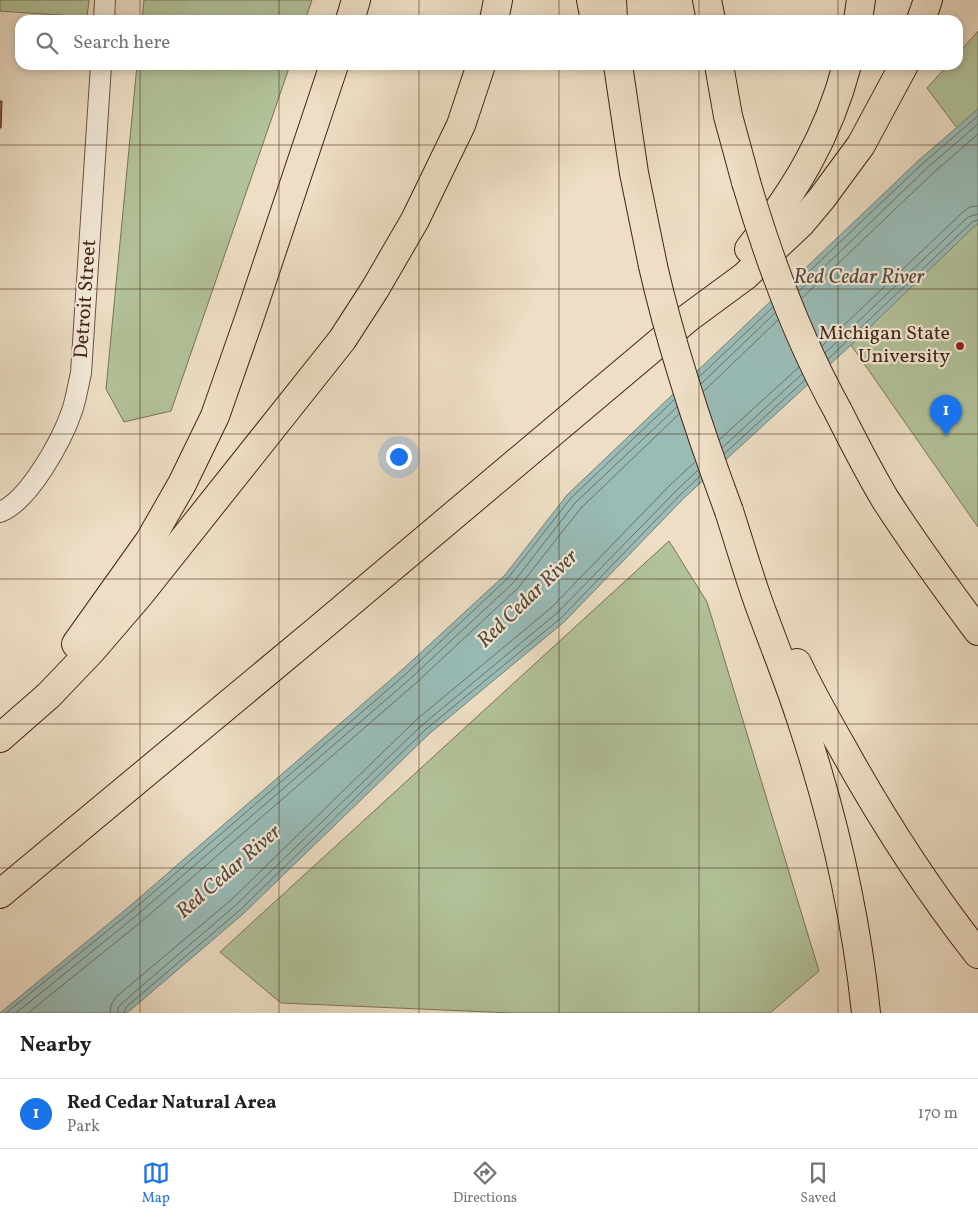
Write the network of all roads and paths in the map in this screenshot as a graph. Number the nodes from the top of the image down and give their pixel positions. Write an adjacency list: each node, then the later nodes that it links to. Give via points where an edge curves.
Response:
1 (105, 0): 10 (street)
2 (356, 0): 11 (highway)
3 (498, 0): 12 (highway)
4 (591, 0): 13 (highway)
5 (612, 0): 14 (highway)
6 (707, 0): 15 (highway)
7 (723, 0): 16 (highway)
8 (861, 0): 17 (highway)
9 (928, 0): 18 (highway)
10 (104, 15)
11 (352, 15)
12 (495, 15)
13 (593, 15)
14 (613, 15)
15 (709, 15)
16 (724, 15)
17 (859, 15)
18 (923, 15)
19 (101, 70): 31 (street, Detroit Street, via 77,394 68,420 44,466 18,501)
20 (332, 70): 34 (highway, via 215,416 182,484 150,540 120,583 67,656)
21 (479, 70): 34 (highway, via 461,125 415,220 376,289 342,340 140,594 91,651)
22 (607, 70): 28 (highway)
23 (619, 70): 28 (highway)
24 (720, 70): 29 (highway, via 728,116)
25 (731, 70): 29 (highway)
26 (845, 70): 30 (highway, via 829,119 797,183 750,248)
27 (901, 70): 30 (highway, via 860,145 822,198 745,276)
28 (634, 172): 32 (highway, bridge, via 672,346)
29 (746, 182): 33 (highway, bridge, via 770,258 807,347 860,455 922,554)
30 (688, 318): 35 (highway)
31 (3, 511)
32 (729, 511): 36 (highway, via 799,668 858,777 911,863); 37 (highway, via 825,800 843,866)
33 (978, 631)
34 (0, 738)
35 (0, 894)
36 (978, 954)
37 (866, 1013)

